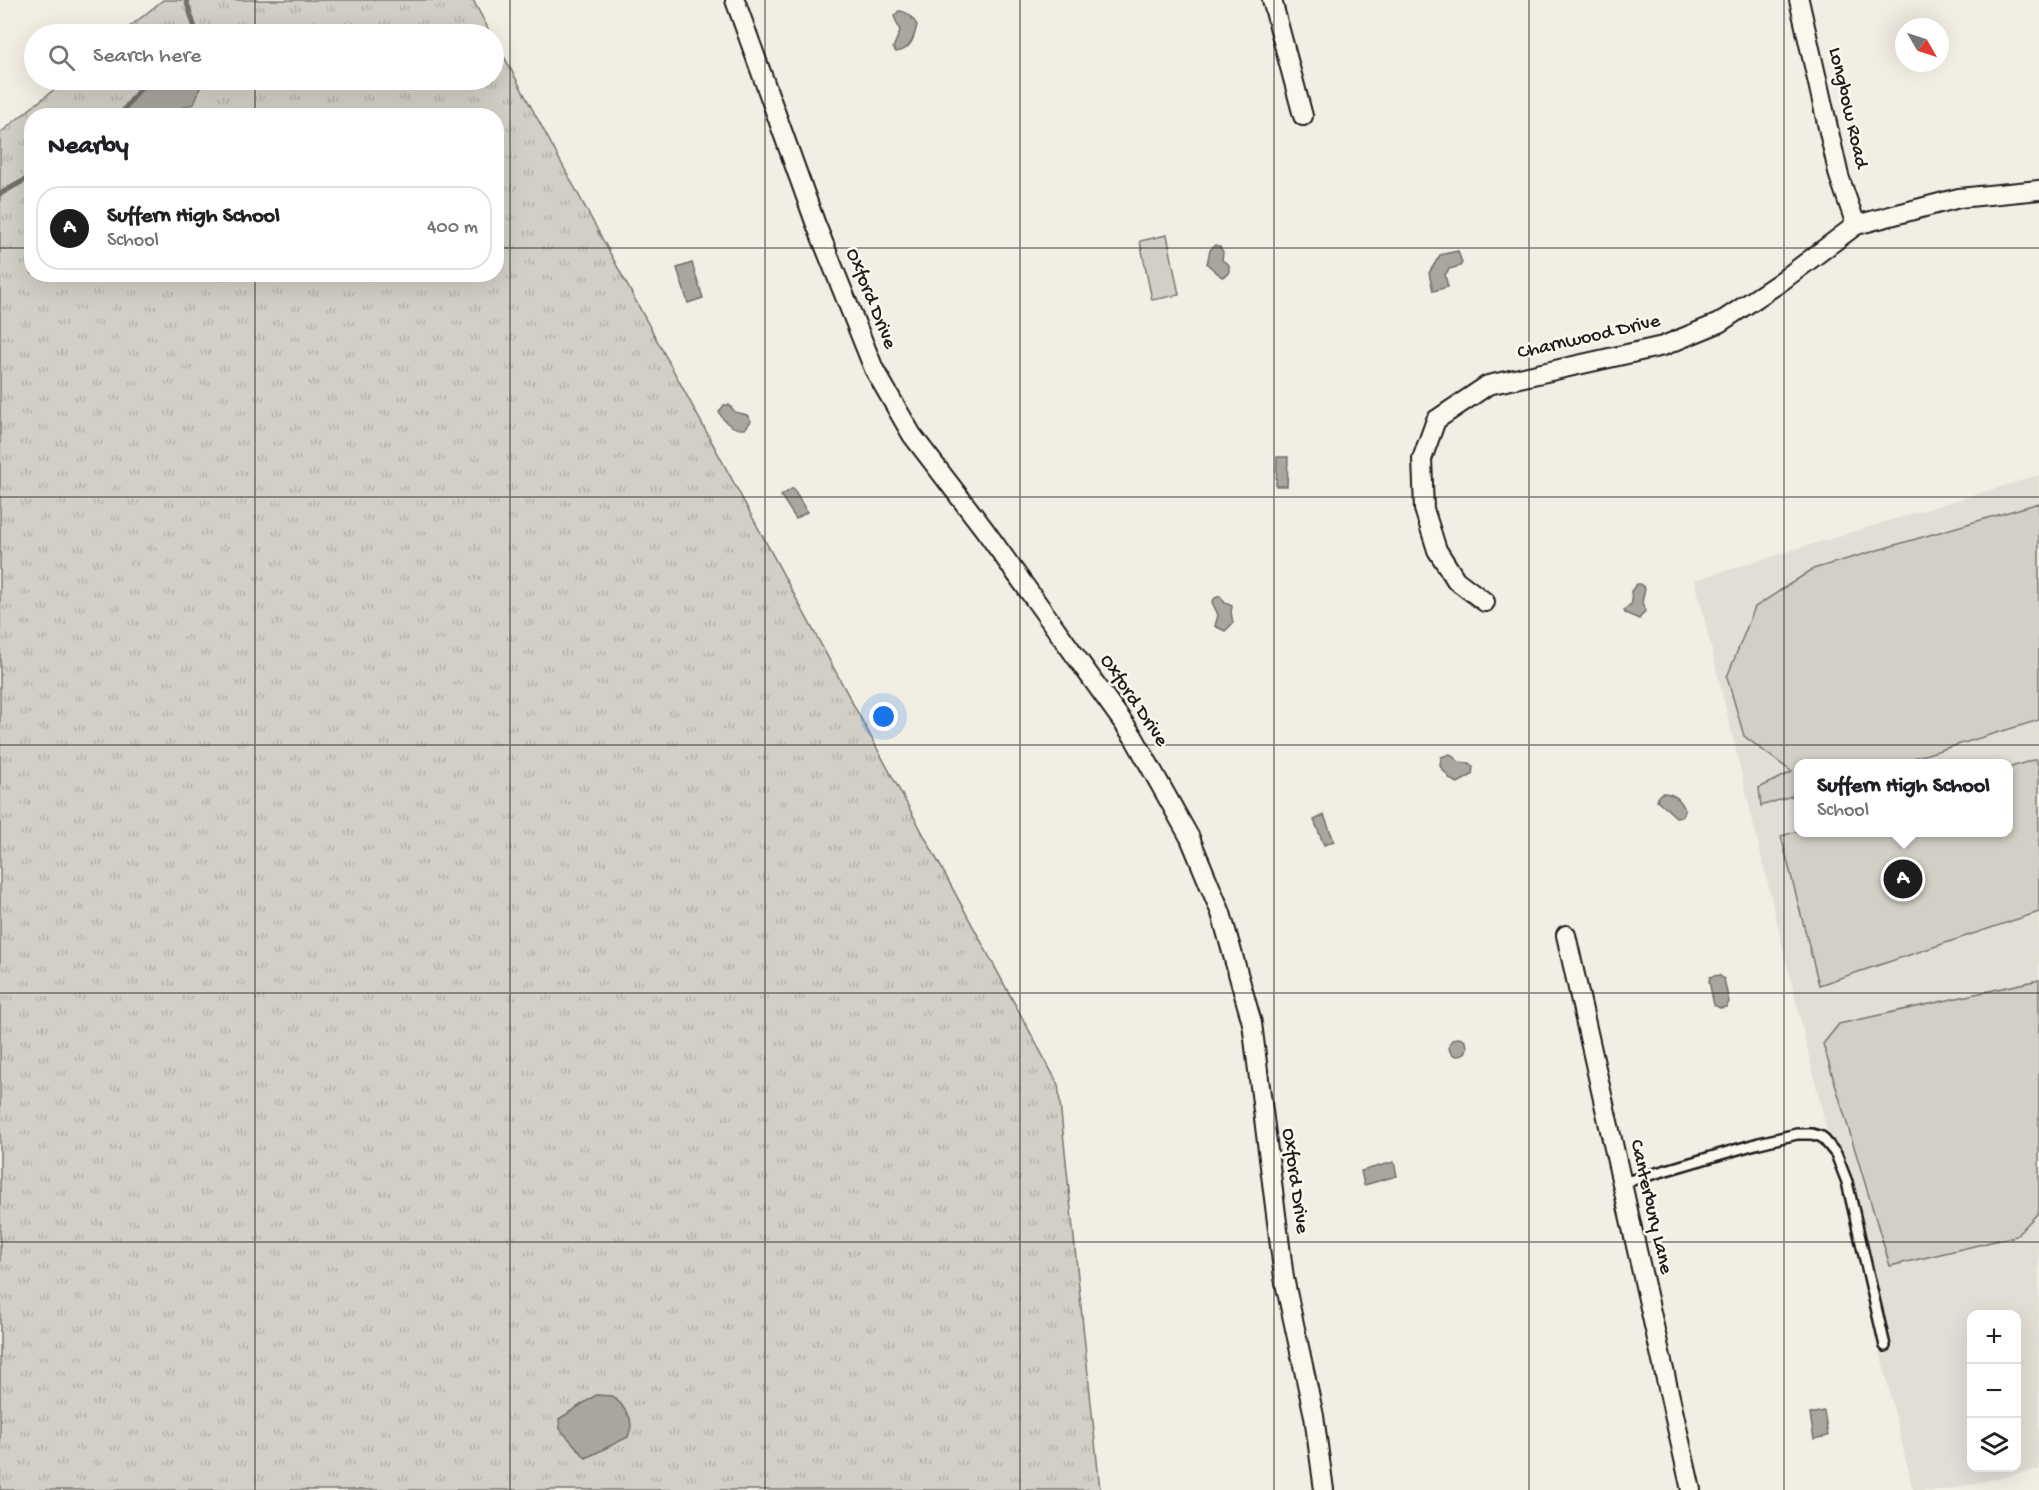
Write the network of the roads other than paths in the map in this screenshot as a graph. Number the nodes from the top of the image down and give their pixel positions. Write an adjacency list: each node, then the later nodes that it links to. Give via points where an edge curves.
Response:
1 (735, 0): 11 (street, Oxford Drive, via 814,222 874,369 912,435 1133,736 1190,838 1221,913 1252,1023 1284,1278 1314,1416)
2 (1272, 0): 4 (street)
3 (1799, 0): 6 (street, Longbow Road, via 1839,176)
4 (1302, 116)
5 (2039, 190): 6 (street, Charnwood Drive, via 1959,198)
6 (1856, 225): 7 (street, Charnwood Drive, via 1719,322 1663,346 1488,385 1436,420 1422,459 1425,508 1437,550 1456,580)
7 (1485, 602)
8 (1566, 935): 9 (street, Canterbury Lane)
9 (1622, 1183): 10 (lane, via 1797,1134 1822,1137 1836,1154 1847,1182); 12 (street, Canterbury Lane)
10 (1885, 1346)
11 (1324, 1490)
12 (1691, 1490)

